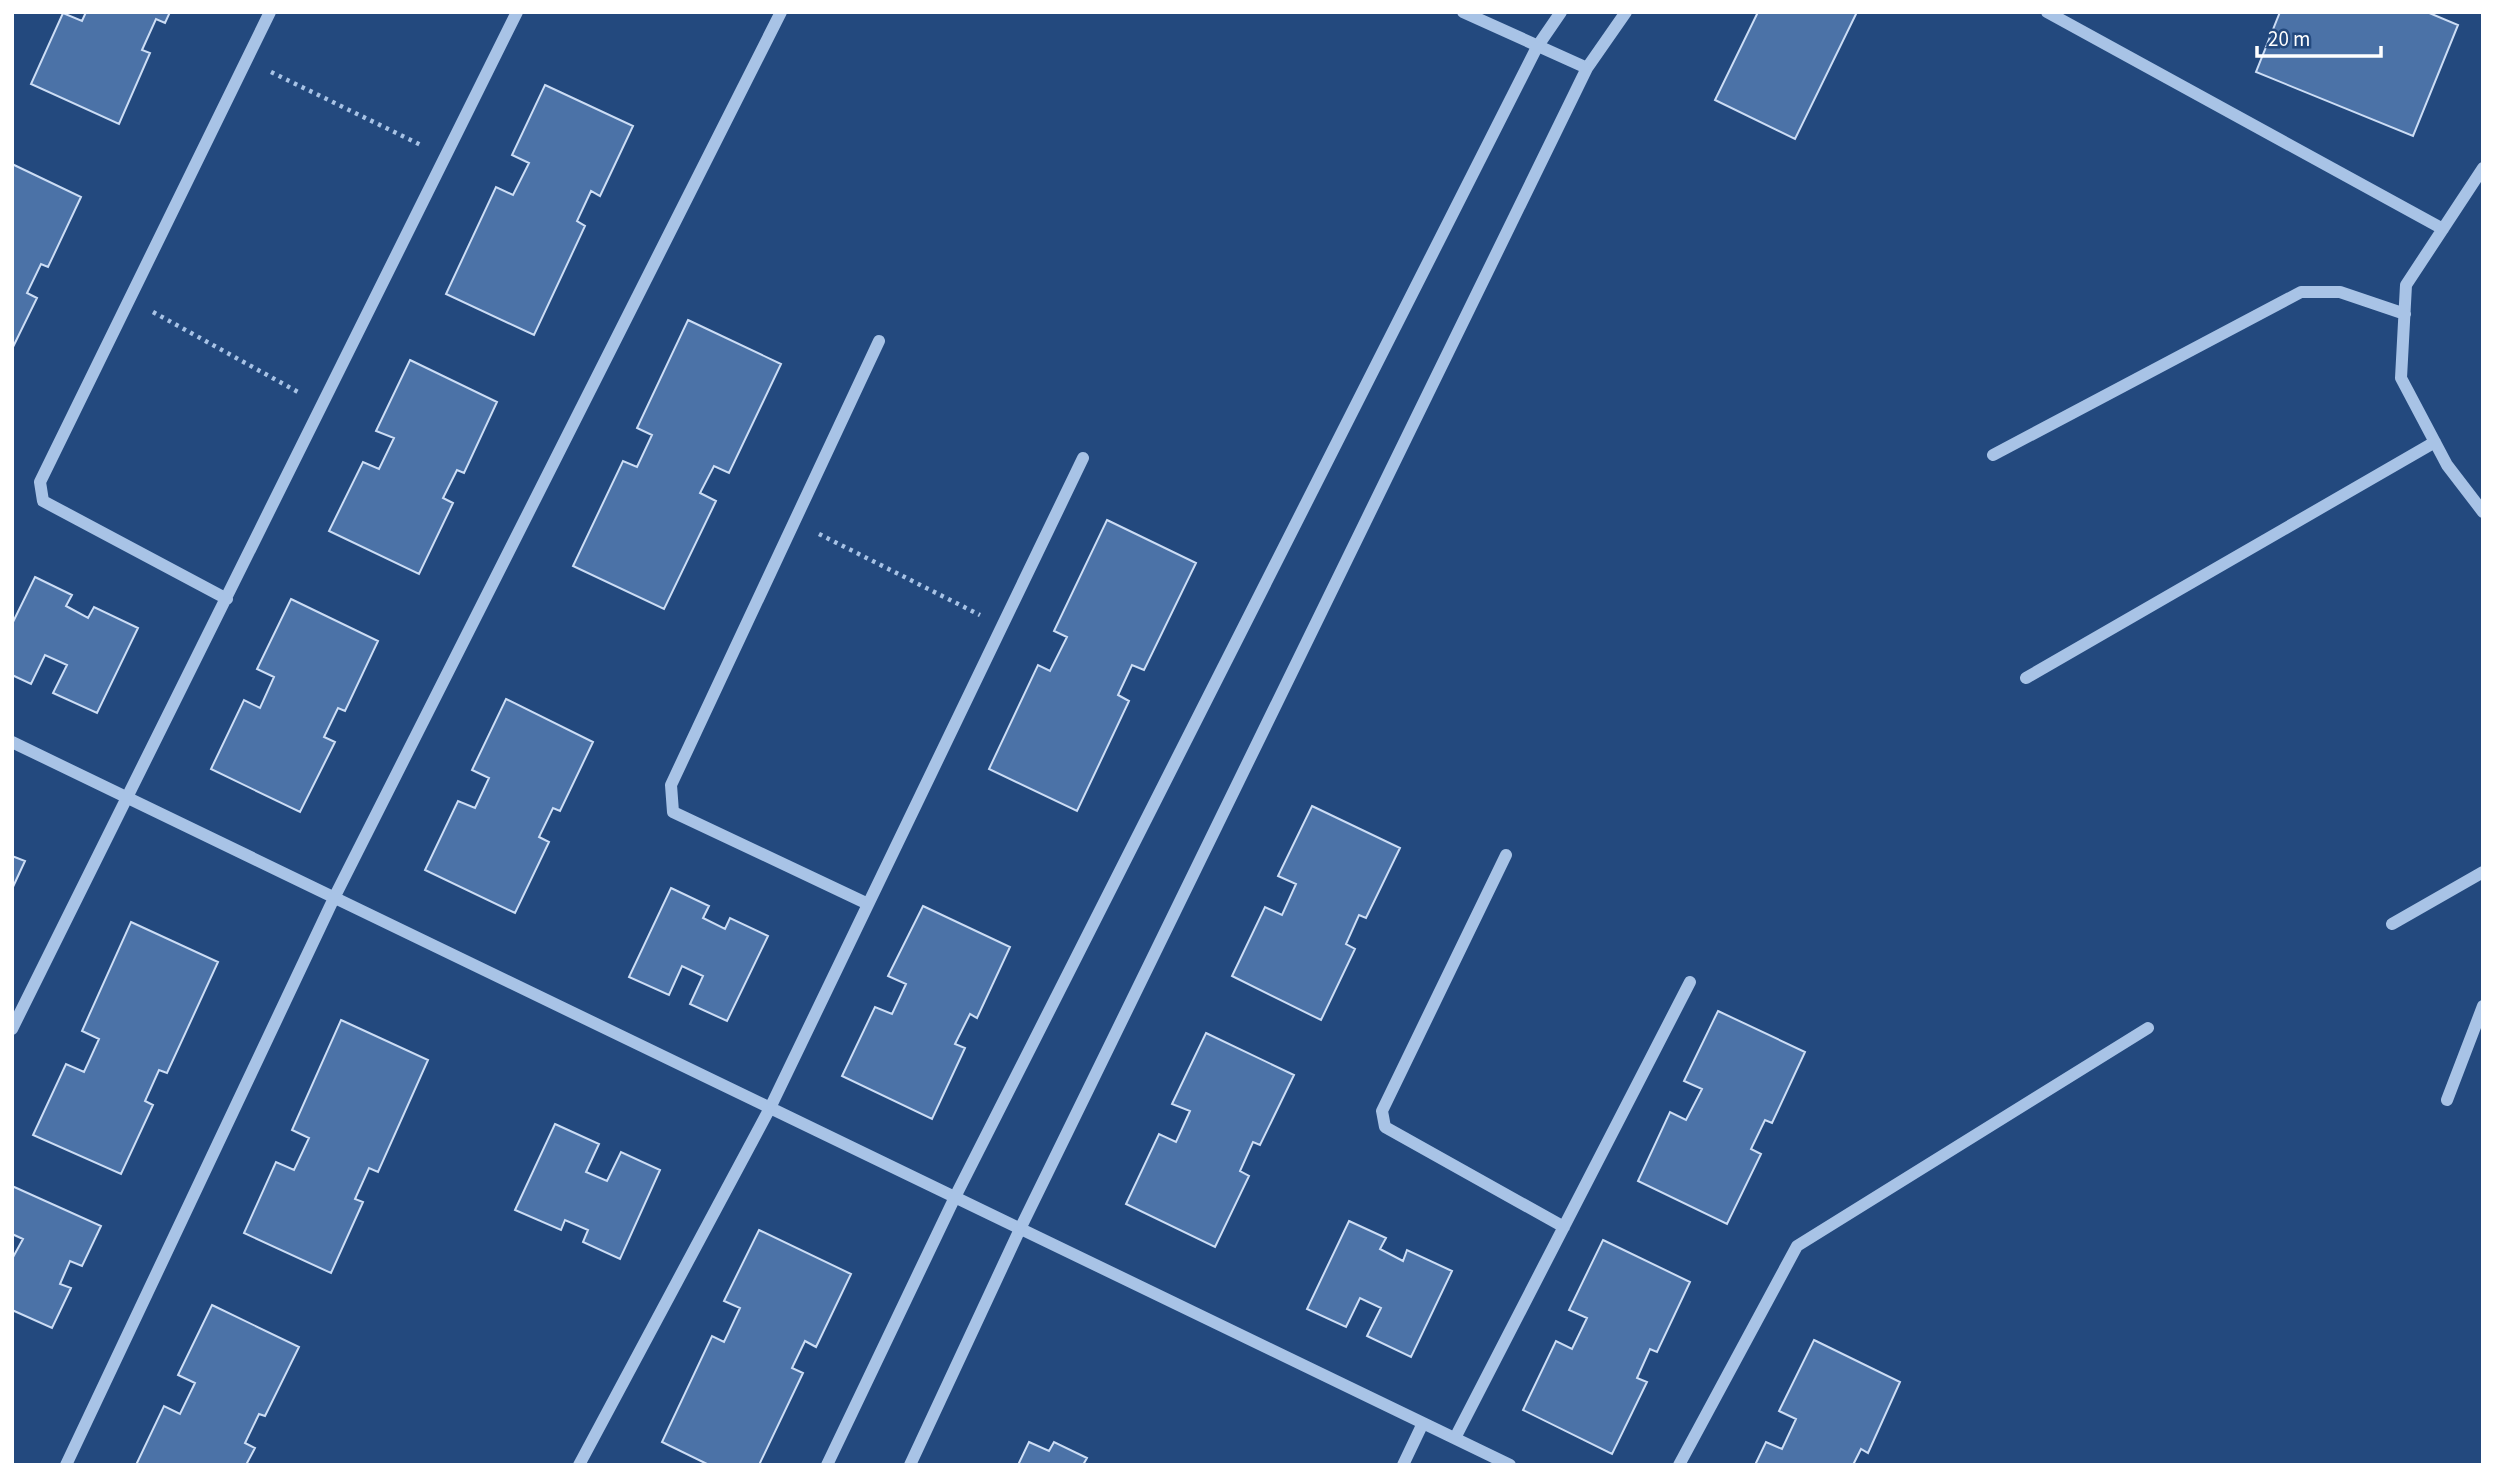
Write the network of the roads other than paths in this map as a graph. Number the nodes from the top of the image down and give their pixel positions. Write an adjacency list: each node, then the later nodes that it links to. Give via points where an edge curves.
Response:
1 (270, 12): 18 (street, via 40,482 43,501)
2 (517, 12): 18 (street)
3 (781, 12): 24 (street)
4 (1463, 12): 8 (street)
5 (1561, 12): 8 (street)
6 (1626, 12): 9 (street)
7 (2047, 12): 11 (street)
8 (1537, 47): 9 (street); 33 (street)
9 (1587, 68): 35 (street)
10 (2483, 168): 11 (street)
11 (2443, 229): 12 (street, via 2406,285)
12 (2405, 314): 14 (street, via 2401,378); 15 (street, via 2340,292 2301,292)
13 (879, 341): 25 (street, via 671,785 673,812)
14 (2435, 442): 17 (street); 19 (street)
15 (1993, 456)
16 (1083, 458): 25 (street)
17 (2483, 512)
18 (227, 599): 21 (street)
19 (2026, 678)
20 (12, 742): 21 (street)
21 (128, 798): 24 (street); 30 (street)
22 (1506, 855): 34 (street, via 1382,1111 1385,1127)
23 (2483, 872): 26 (street)
24 (334, 898): 32 (street); 38 (street)
25 (867, 904): 32 (street)
26 (2392, 924)
27 (1690, 982): 34 (street)
28 (2483, 1006): 31 (street)
29 (2148, 1028): 44 (street, via 1797,1246)
30 (12, 1029)
31 (2447, 1100)
32 (770, 1108): 33 (street); 39 (street)
33 (955, 1197): 35 (street); 40 (street)
34 (1564, 1227): 37 (street)
35 (1020, 1229): 36 (street); 41 (street)
36 (1423, 1423): 37 (street); 42 (street)
37 (1455, 1438): 43 (street)
38 (66, 1465)
39 (579, 1465)
40 (827, 1465)
41 (910, 1465)
42 (1403, 1465)
43 (1510, 1465)
44 (1679, 1465)

